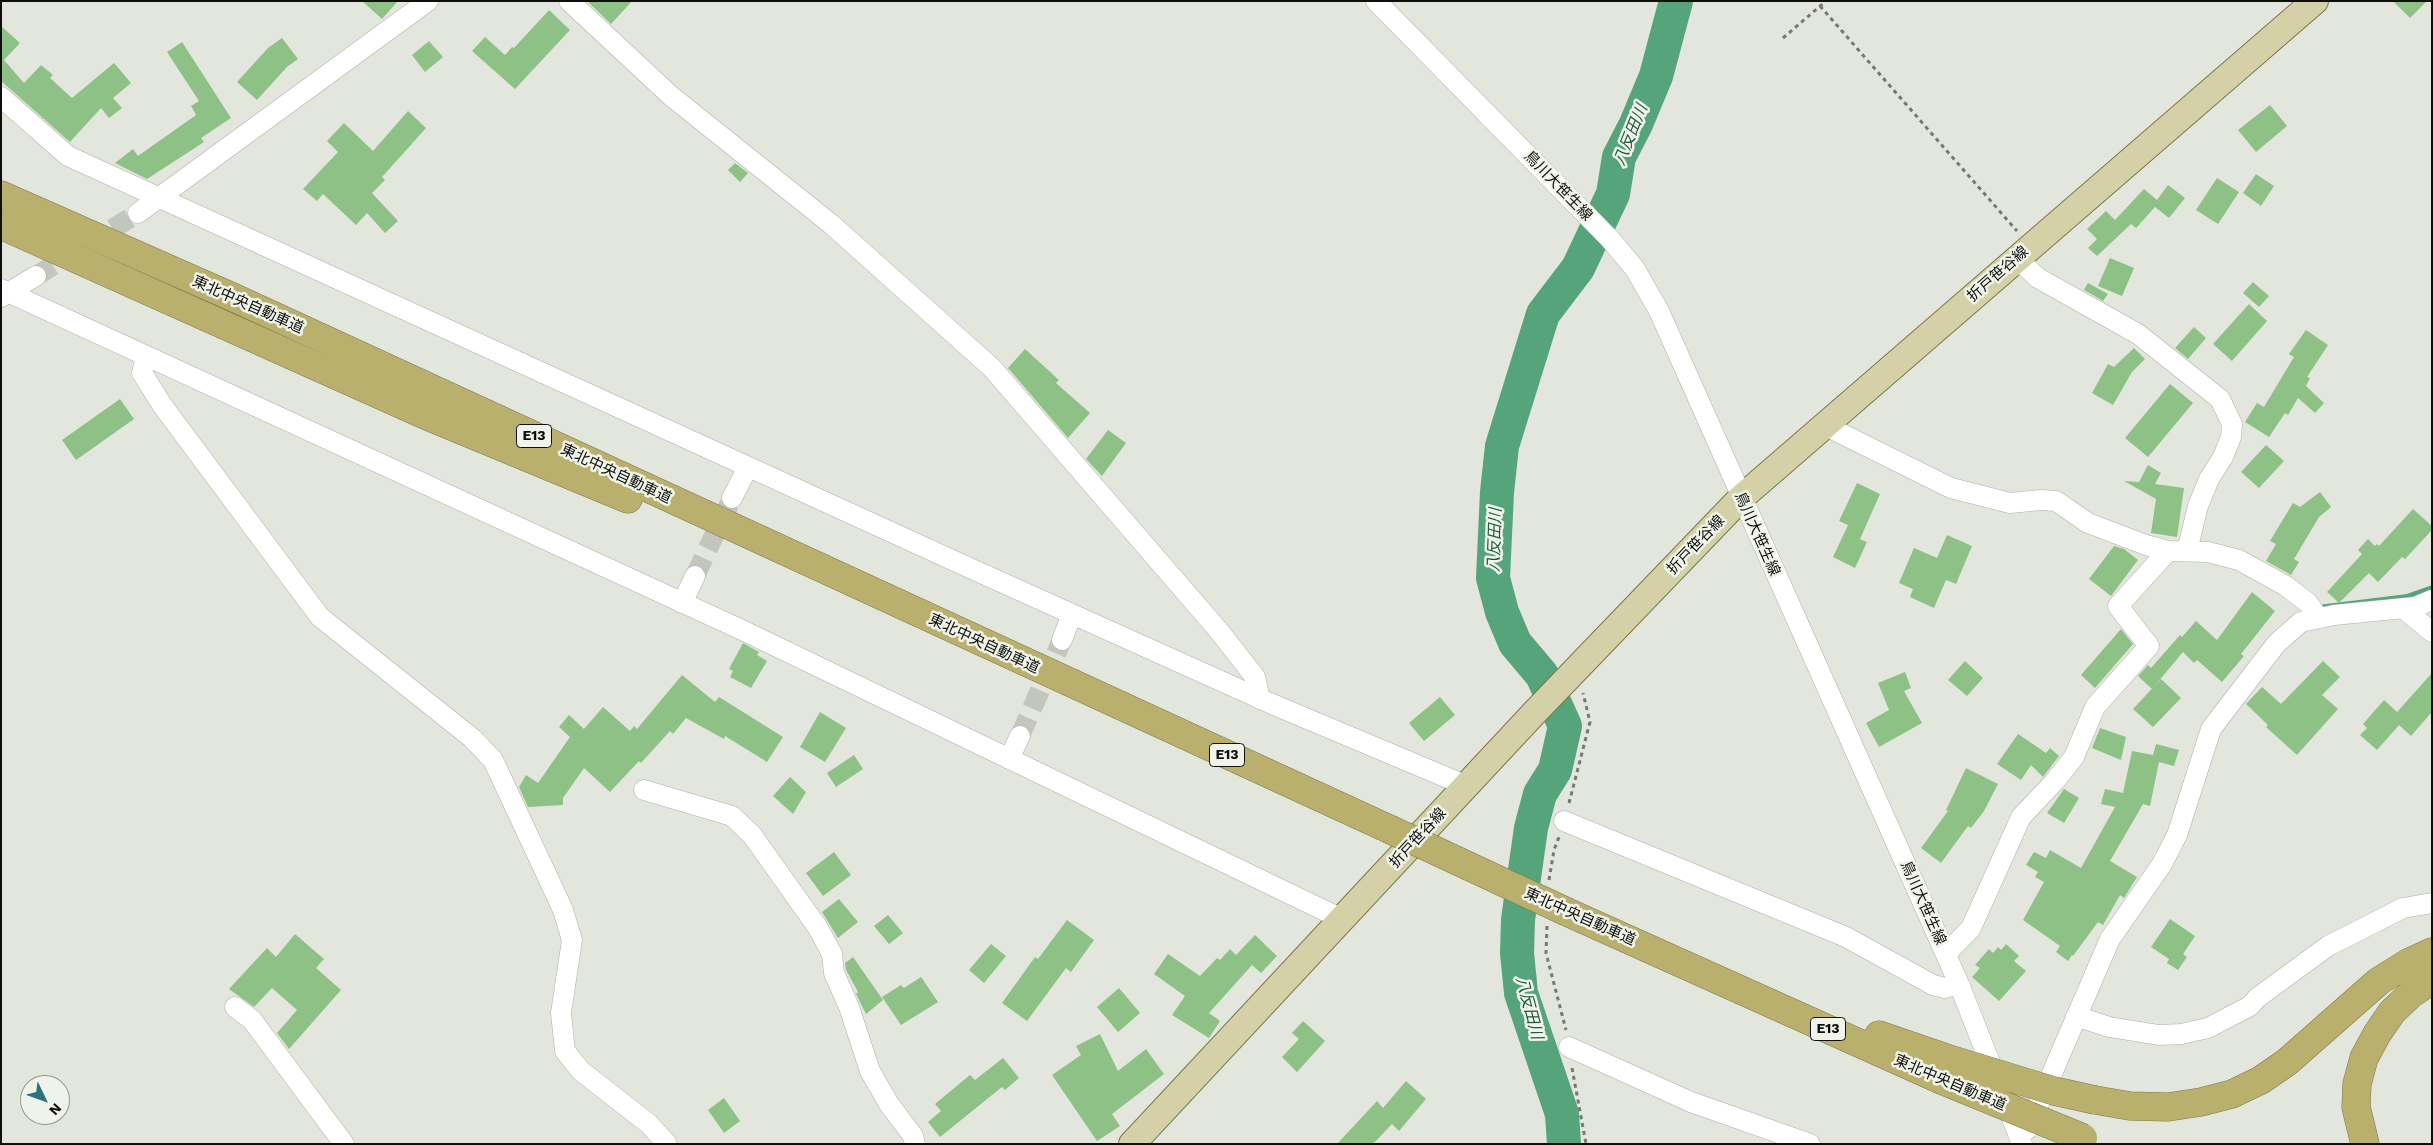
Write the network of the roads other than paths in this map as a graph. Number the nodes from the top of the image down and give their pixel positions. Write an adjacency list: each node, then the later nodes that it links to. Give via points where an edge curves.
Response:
1 (428, 1): 7 (street)
2 (569, 1): 28 (street, via 671,96 831,224 992,368 1219,631 1255,678)
3 (1376, 1): 17 (street, 鳥川大笹生線, via 1610,240 1634,269 1660,311)
4 (2315, 1): 10 (main road, 折戸笹谷線)
5 (1, 97): 7 (street, via 68,156)
6 (1, 195): 27 (highway, 東北中央自動車道 / E13, via 237,299)
7 (158, 198): 8 (street); 15 (street)
8 (138, 212)
9 (1, 225): 27 (highway, 東北中央自動車道 / E13, via 425,415)
10 (2023, 252): 14 (main road, 折戸笹谷線); 18 (street, via 2038,278 2138,334 2220,399 2232,424 2231,437)
11 (36, 276): 12 (street)
12 (4, 293): 13 (street)
13 (146, 357): 21 (street); 47 (street, via 142,373 162,405 320,617 472,738 492,760 563,910 572,940 561,1014 565,1051 581,1071 650,1124)
14 (1824, 425): 17 (main road, 折戸笹谷線); 18 (street, via 1951,488 2010,503 2056,501 2088,523)
15 (748, 467): 16 (street); 24 (street)
16 (732, 498)
17 (1741, 498): 31 (main road, 折戸笹谷線); 37 (street, 鳥川大笹生線)
18 (2177, 551): 23 (street, via 2208,552 2239,560 2286,586); 37 (street, via 2118,606 2149,646 2095,707 2074,757 2021,817 1971,928)
19 (695, 576): 21 (street)
20 (2432, 600): 22 (street)
21 (682, 603): 30 (street)
22 (2404, 609): 23 (street); 25 (street)
23 (2314, 611): 41 (street, via 2277,643 2211,729 2177,835 2162,864 2110,939)
24 (1072, 614): 26 (street); 28 (street)
25 (2432, 632)
26 (1062, 640)
27 (1066, 682): 43 (highway, 東北中央自動車道 / E13, bridge, via 1567,912)
28 (1260, 699): 31 (street)
29 (1020, 736): 30 (street)
30 (1010, 759): 35 (street)
31 (1467, 786): 35 (main road, 折戸笹谷線)
32 (644, 790): 48 (street, via 732,816 752,835 818,928 832,954 834,973 870,1071)
33 (1564, 821): 39 (street, via 1846,937 1933,985 1945,988)
34 (2432, 903): 41 (street, via 2403,908 2328,946 2250,1006 2208,1028 2159,1035 2109,1027)
35 (1342, 920): 49 (main road, 折戸笹谷線)
36 (2432, 952): 43 (highway, bridge, via 2379,981 2287,1062 2261,1080 2232,1094 2202,1102 2168,1108 2130,1106 2054,1091)
37 (1946, 954): 39 (street, 鳥川大笹生線)
38 (2432, 980): 51 (highway, via 2392,1012 2364,1058 2357,1084 2356,1108)
39 (1959, 984): 45 (street, 鳥川大笹生線)
40 (235, 1007): 46 (street, via 252,1020)
41 (2076, 1016): 45 (street)
42 (1569, 1047): 50 (street, via 1690,1102)
43 (1939, 1075): 44 (highway, 東北中央自動車道, bridge)
44 (2082, 1142)
45 (2022, 1143)
46 (344, 1144)
47 (667, 1144)
48 (915, 1144)
49 (1132, 1144)
50 (1810, 1144)
51 (2364, 1144)

